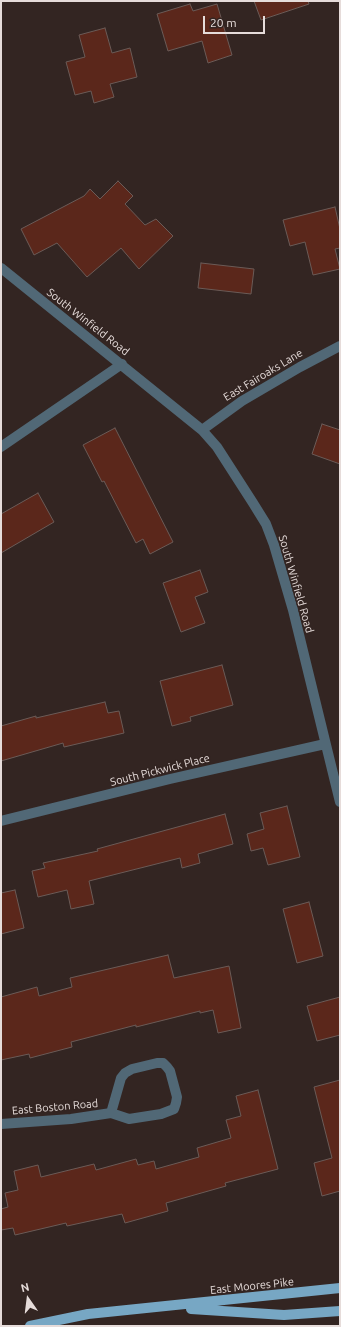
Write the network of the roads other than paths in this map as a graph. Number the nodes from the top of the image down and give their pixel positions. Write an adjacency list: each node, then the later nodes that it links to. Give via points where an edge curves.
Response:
1 (1, 268): 3 (street, South Winfield Road)
2 (340, 346): 4 (street, East Fairoaks Lane, via 242,401)
3 (122, 364): 4 (street, South Winfield Road); 5 (street)
4 (202, 430): 6 (street, South Winfield Road, via 217,447 266,524 293,610)
5 (1, 447)
6 (325, 744): 7 (street, South Winfield Road); 8 (street, South Pickwick Place)
7 (340, 802)
8 (1, 821)
9 (112, 1113): 9 (street, East Boston Road, via 129,1119 146,1118 174,1108 177,1097 167,1067 163,1063 157,1063 125,1073 121,1078); 10 (street, East Boston Road)
10 (1, 1124)
11 (340, 1288): 12 (main road, East Moores Pike)
12 (165, 1307): 13 (main road, East Moores Pike, via 284,1315); 14 (main road, East Moores Pike, via 88,1314)
13 (340, 1311)
14 (30, 1326)

